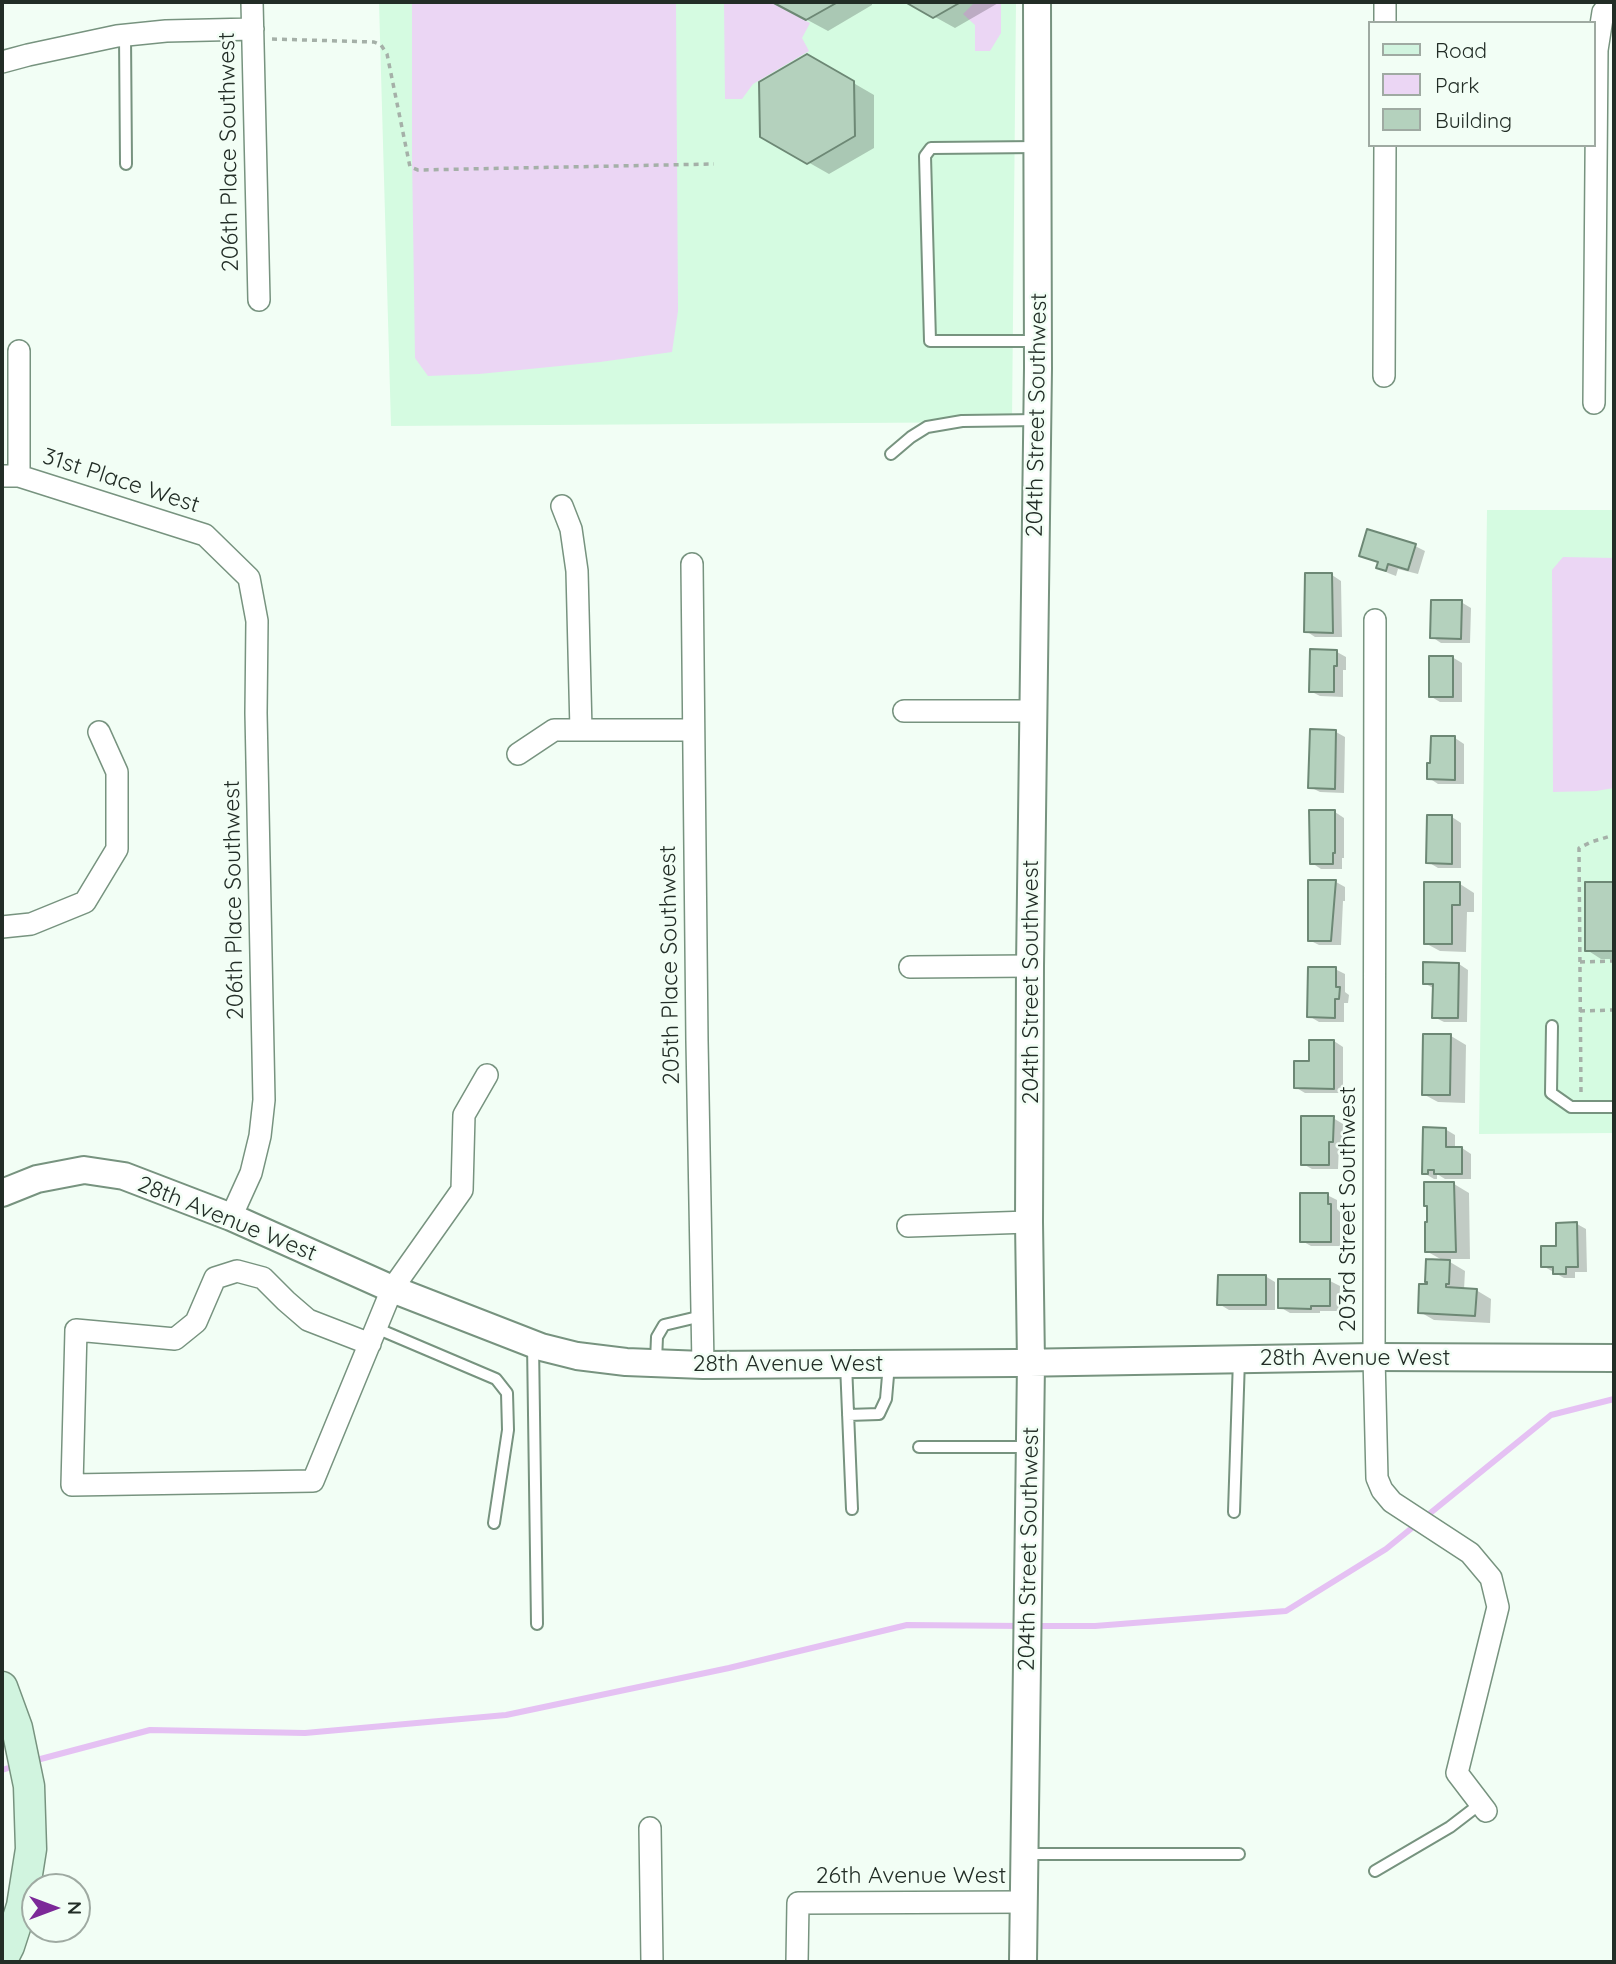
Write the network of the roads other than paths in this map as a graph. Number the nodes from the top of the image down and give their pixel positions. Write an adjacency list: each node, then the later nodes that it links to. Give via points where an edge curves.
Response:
1 (252, 2): 6 (street, 206th Place Southwest)
2 (1037, 2): 9 (street, 204th Street Southwest)
3 (1385, 2): 5 (street)
4 (1612, 2): 12 (street, via 1603,12 1597,50)
5 (1385, 21)
6 (253, 29): 7 (street); 13 (street, 206th Place Southwest)
7 (125, 35): 8 (street); 11 (lane)
8 (2, 62)
9 (1038, 147): 14 (street, 204th Street Southwest); 14 (lane, via 931,148 925,156 930,341)
10 (1385, 147): 16 (street)
11 (126, 164)
12 (1605, 210): 17 (street)
13 (259, 300)
14 (1038, 341): 18 (street, 204th Street Southwest)
15 (19, 351): 20 (street)
16 (1384, 376)
17 (1594, 403)
18 (1038, 420): 19 (lane, via 962,421 927,427); 26 (street, 204th Street Southwest)
19 (891, 454)
20 (10, 476): 23 (street, 31st Place West, via 205,535)
21 (562, 506): 27 (street, via 572,529 577,571)
22 (692, 564): 28 (street, 205th Place Southwest)
23 (249, 578): 38 (street, 206th Place Southwest, via 257,621 264,1100 251,1173)
24 (1375, 620): 45 (street, 203rd Street Southwest)
25 (904, 711): 26 (street)
26 (1033, 711): 32 (street, 204th Street Southwest)
27 (581, 730): 28 (street); 30 (street, via 554,730)
28 (693, 730): 42 (street, 205th Place Southwest)
29 (100, 732): 31 (street, via 117,772 117,849 85,902 32,924)
30 (518, 754)
31 (2, 927)
32 (1030, 966): 33 (street); 39 (street, 204th Street Southwest)
33 (910, 967)
34 (1552, 1026): 36 (lane, via 1551,1093 1571,1107)
35 (487, 1075): 41 (street, via 464,1115 462,1191)
36 (1614, 1107)
37 (2, 1194): 38 (street, 28th Avenue West, via 37,1179 83,1170 124,1176)
38 (231, 1217): 41 (street, 28th Avenue West)
39 (1029, 1222): 40 (street); 48 (street, 204th Street Southwest)
40 (908, 1226)
41 (392, 1289): 43 (street); 44 (street, 28th Avenue West)
42 (702, 1316): 49 (lane, via 664,1325 657,1337); 52 (street, 205th Place Southwest)
43 (373, 1336): 43 (street, via 313,1481 72,1485 76,1330 175,1339 196,1322 215,1278 237,1270 263,1278 308,1320); 58 (lane, via 496,1379 507,1393 508,1430)
44 (533, 1344): 49 (street, 28th Avenue West, via 577,1356); 59 (lane)
45 (1374, 1357): 46 (street, 28th Avenue West); 47 (street, 28th Avenue West); 61 (street, 203rd Street Southwest, via 1377,1478 1382,1490 1392,1502 1469,1553 1491,1577 1497,1607 1457,1773)
46 (1614, 1358)
47 (1239, 1359): 48 (street, 28th Avenue West); 57 (lane)
48 (1031, 1363): 51 (street, 28th Avenue West); 55 (street, 204th Street Southwest)
49 (656, 1364): 52 (street, 28th Avenue West)
50 (846, 1364): 51 (street, 28th Avenue West); 52 (street, 28th Avenue West); 53 (lane)
51 (889, 1364): 53 (lane, via 887,1399 879,1415)
52 (704, 1365)
53 (848, 1415): 56 (lane)
54 (919, 1447): 55 (lane)
55 (1030, 1447): 63 (street, 204th Street Southwest)
56 (852, 1509)
57 (1234, 1512)
58 (494, 1523)
59 (537, 1624)
60 (2, 1687): 67 (main road, via 17,1728 29,1786 32,1850 22,1906)
61 (1483, 1807): 65 (lane)
62 (650, 1828): 68 (street)
63 (1025, 1854): 64 (lane); 66 (street, 204th Street Southwest)
64 (1239, 1854)
65 (1375, 1871)
66 (1024, 1902): 69 (street, 26th Avenue West, via 797,1903); 70 (street, 204th Street Southwest)
67 (2, 1960)
68 (652, 1962)
69 (797, 1962)
70 (1023, 1962)

